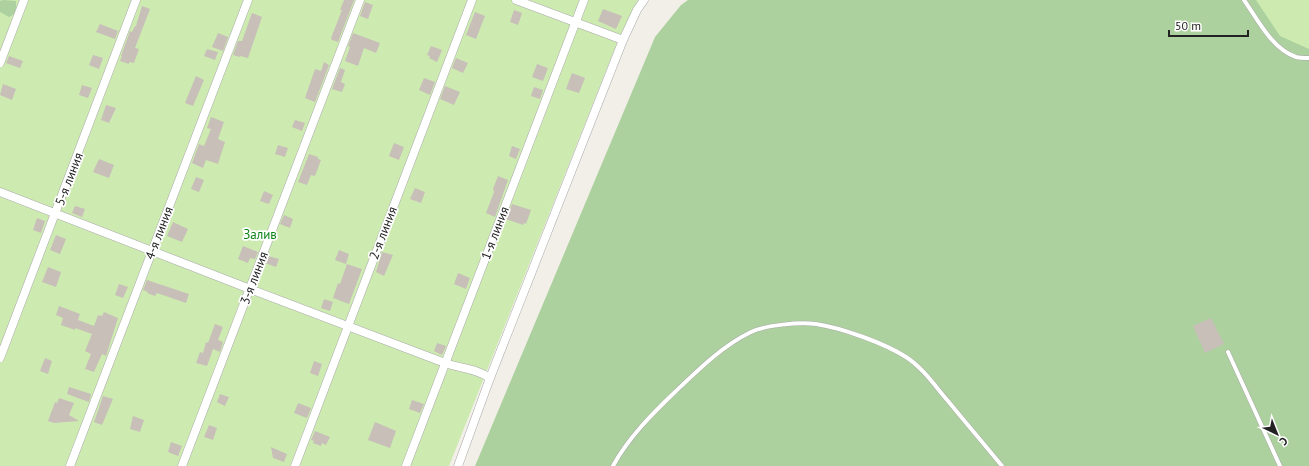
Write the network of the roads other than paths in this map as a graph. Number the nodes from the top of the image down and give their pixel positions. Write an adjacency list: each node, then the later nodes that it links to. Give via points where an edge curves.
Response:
1 (24, 0): 13 (street)
2 (136, 0): 15 (street, 5-я линия)
3 (248, 0): 16 (street, 4-я линия)
4 (360, 0): 17 (street, 3-я линия)
5 (472, 0): 18 (street, 2-я линия)
6 (516, 0): 10 (street)
7 (584, 0): 10 (street, 1-я линия)
8 (644, 0): 11 (street)
9 (1244, 0): 12 (lane, via 1265,32 1280,48 1297,57)
10 (575, 22): 11 (street); 21 (street, 1-я линия)
11 (623, 40): 22 (street)
12 (1309, 58)
13 (0, 63)
14 (0, 192): 15 (street)
15 (56, 213): 16 (street); 20 (street, 5-я линия)
16 (153, 251): 17 (street); 23 (street, 4-я линия)
17 (250, 289): 18 (street); 24 (street, 3-я линия)
18 (347, 327): 21 (street); 25 (street, 2-я линия)
19 (1228, 352): 30 (lane)
20 (0, 358)
21 (445, 363): 22 (street, via 474,370); 26 (street, 1-я линия)
22 (490, 378): 27 (street)
23 (70, 466)
24 (182, 466)
25 (295, 466)
26 (406, 466)
27 (458, 466)
28 (613, 466): 29 (lane, via 654,412 697,370 728,346 751,332 774,325 815,324 849,332 906,357 928,377)
29 (1002, 466)
30 (1280, 466)

